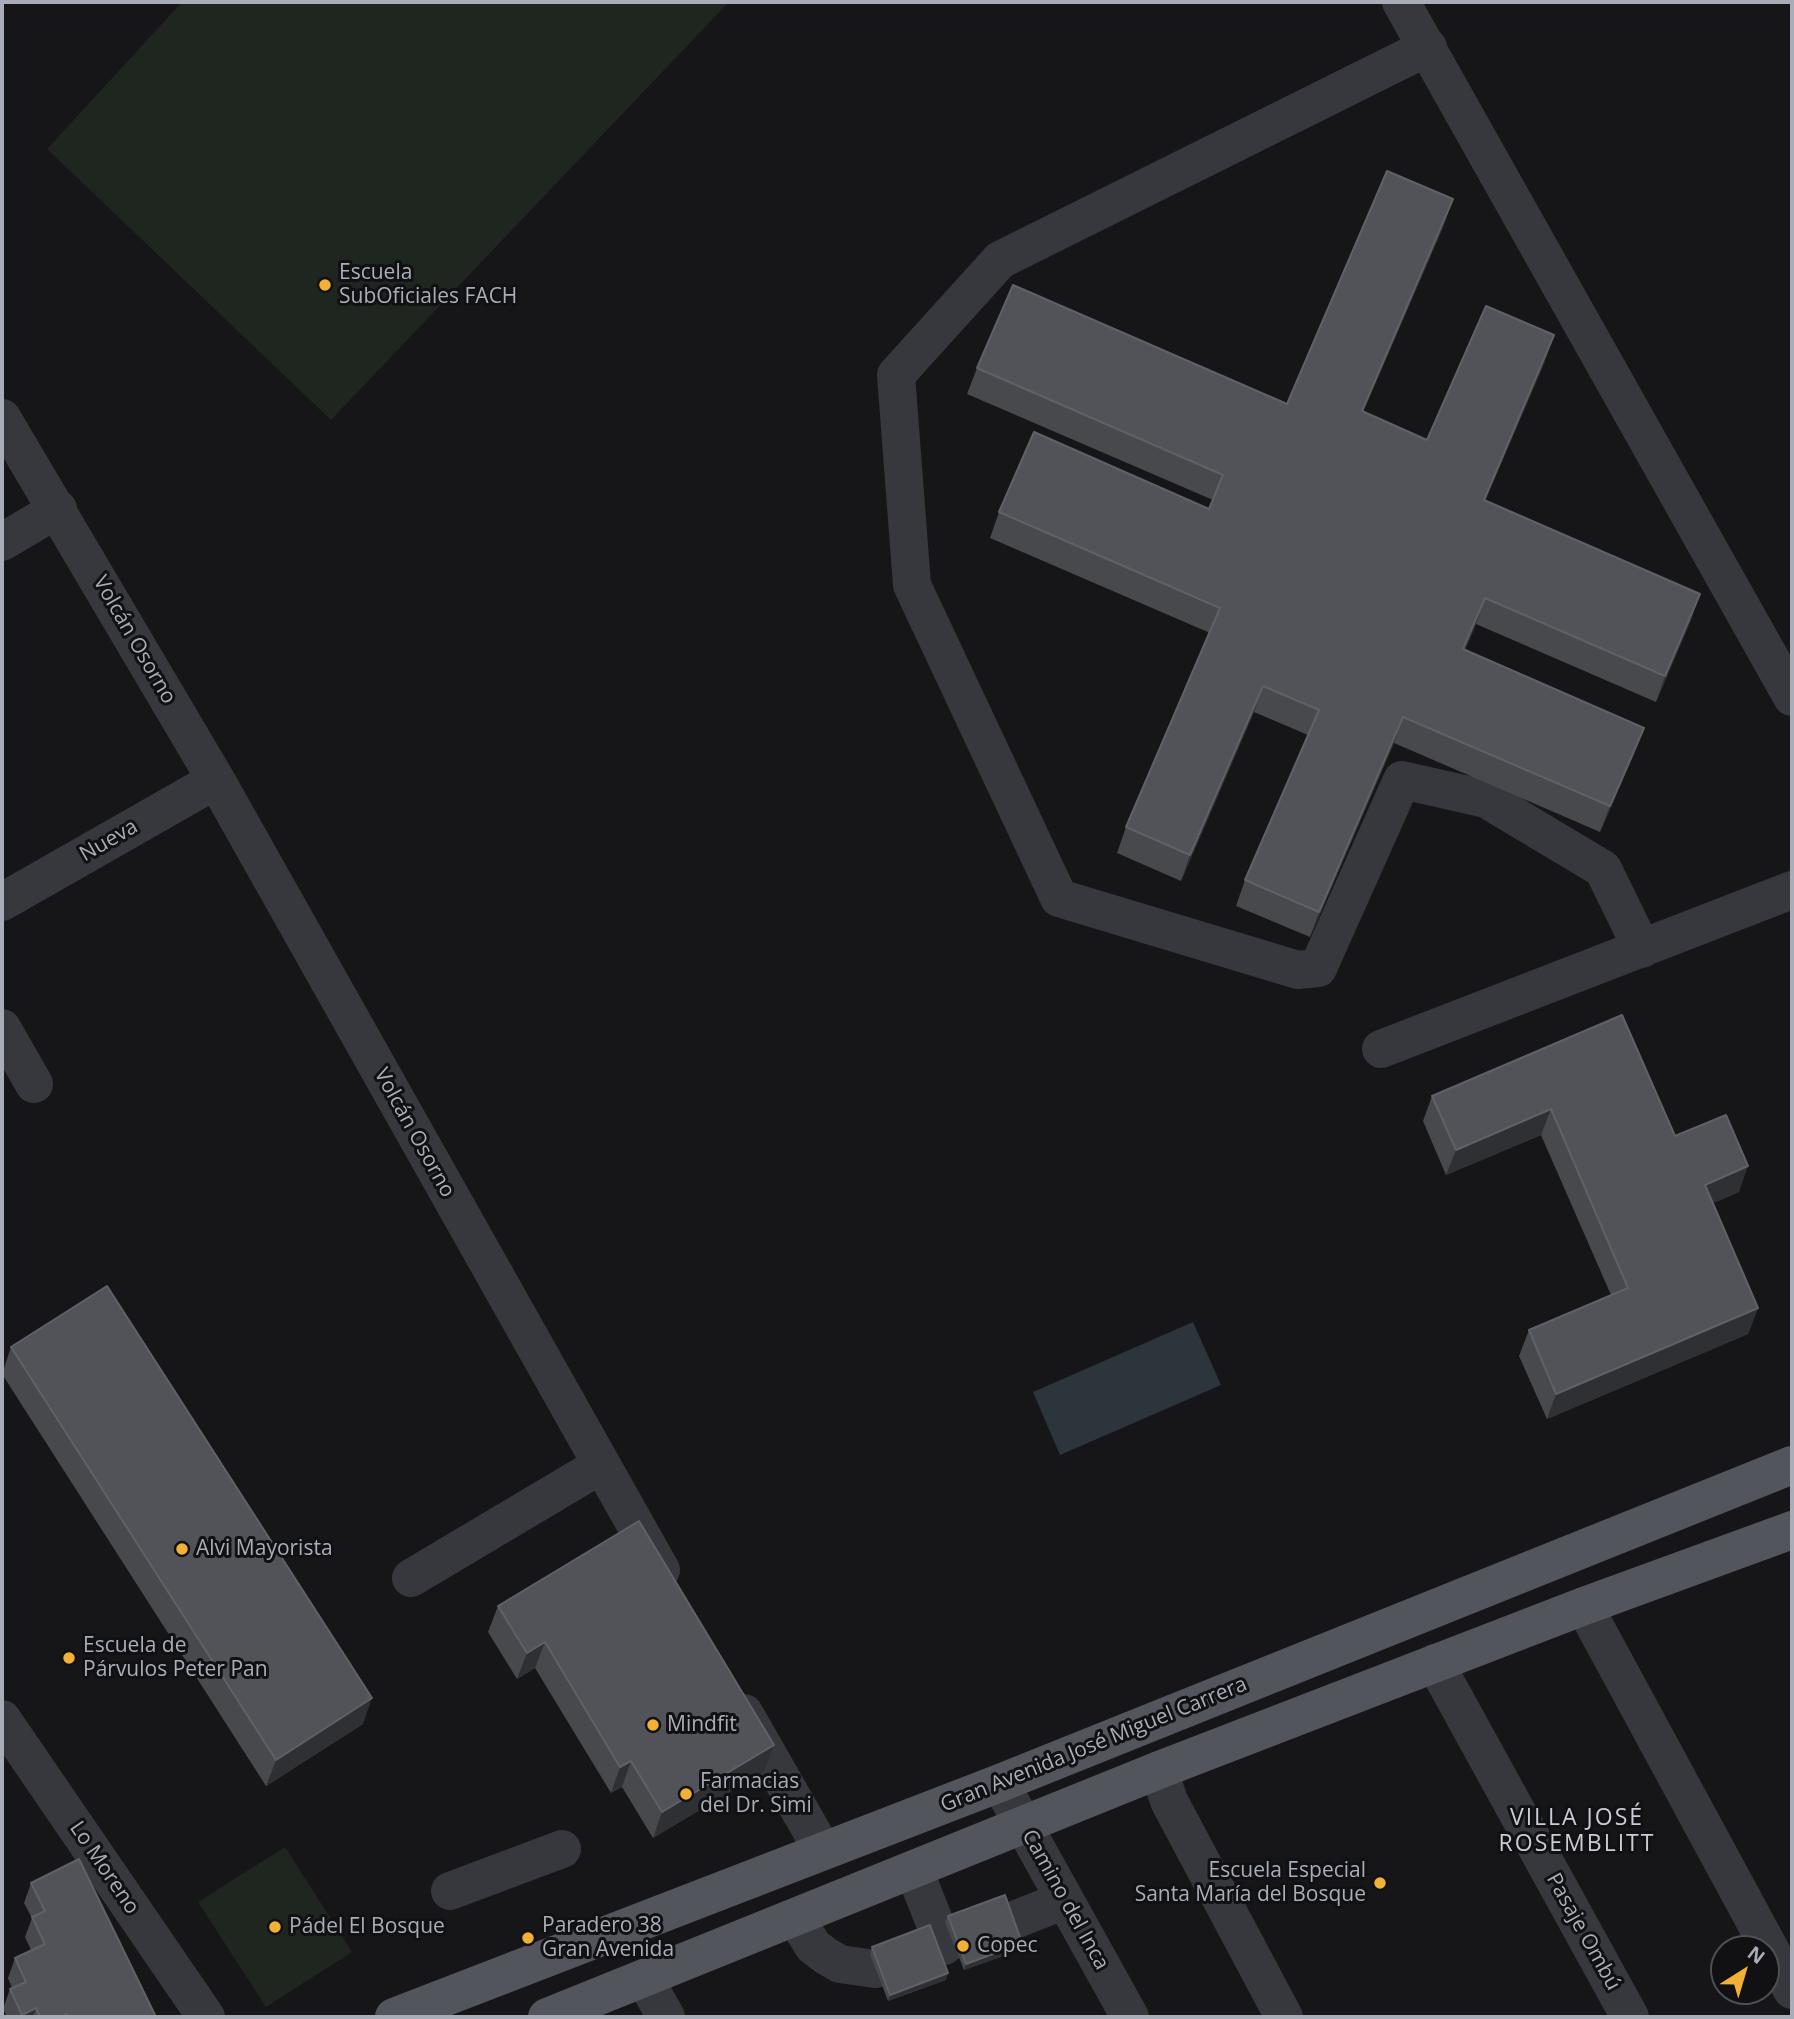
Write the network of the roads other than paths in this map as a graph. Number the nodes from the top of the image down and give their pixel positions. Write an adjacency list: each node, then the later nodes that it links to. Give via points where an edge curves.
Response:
1 (1401, 2): 2 (street)
2 (1428, 47): 6 (street); 10 (street, via 1000,260 896,375 912,585 1059,898 1298,970 1318,968 1402,780 1486,799 1603,869)
3 (7, 437): 4 (street, Volcán Osorno)
4 (58, 509): 5 (street); 7 (street, Volcán Osorno)
5 (2, 542)
6 (1792, 697)
7 (216, 780): 9 (street, Nueva); 14 (street, Volcán Osorno)
8 (1792, 890): 10 (street)
9 (2, 902)
10 (1642, 948): 12 (street)
11 (2, 1028): 13 (street)
12 (1381, 1049)
13 (34, 1084)
14 (601, 1465): 17 (street); 18 (street, Volcán Osorno)
15 (1792, 1465): 24 (main road, Gran Avenida José Miguel Carrera)
16 (1792, 1530): 19 (main road)
17 (411, 1578)
18 (677, 1598)
19 (1584, 1606): 20 (main road); 36 (street)
20 (1435, 1663): 23 (main road); 43 (street, Pasaje Ombú)
21 (726, 1682): 27 (street)
22 (2, 1719): 37 (street, Lo Moreno)
23 (1159, 1770): 25 (main road); 42 (street, via 1169,1801)
24 (1000, 1783): 25 (street, Camino del Inca); 27 (main road, Gran Avenida José Miguel Carrera)
25 (1023, 1825): 28 (main road); 30 (street, Camino del Inca)
26 (562, 1849): 29 (street)
27 (823, 1851): 38 (main road, Gran Avenida José Miguel Carrera)
28 (914, 1870): 31 (main road); 33 (street)
29 (450, 1891)
30 (1065, 1900): 32 (street); 41 (street, Camino del Inca)
31 (796, 1917): 34 (street, via 813,1946 826,1956 841,1964); 35 (main road)
32 (1009, 1922)
33 (944, 1946)
34 (875, 1969)
35 (645, 1980): 39 (main road); 40 (street)
36 (1792, 1990)
37 (206, 2017)
38 (394, 2017)
39 (547, 2017)
40 (666, 2017)
41 (1130, 2017)
42 (1284, 2017)
43 (1630, 2017)

